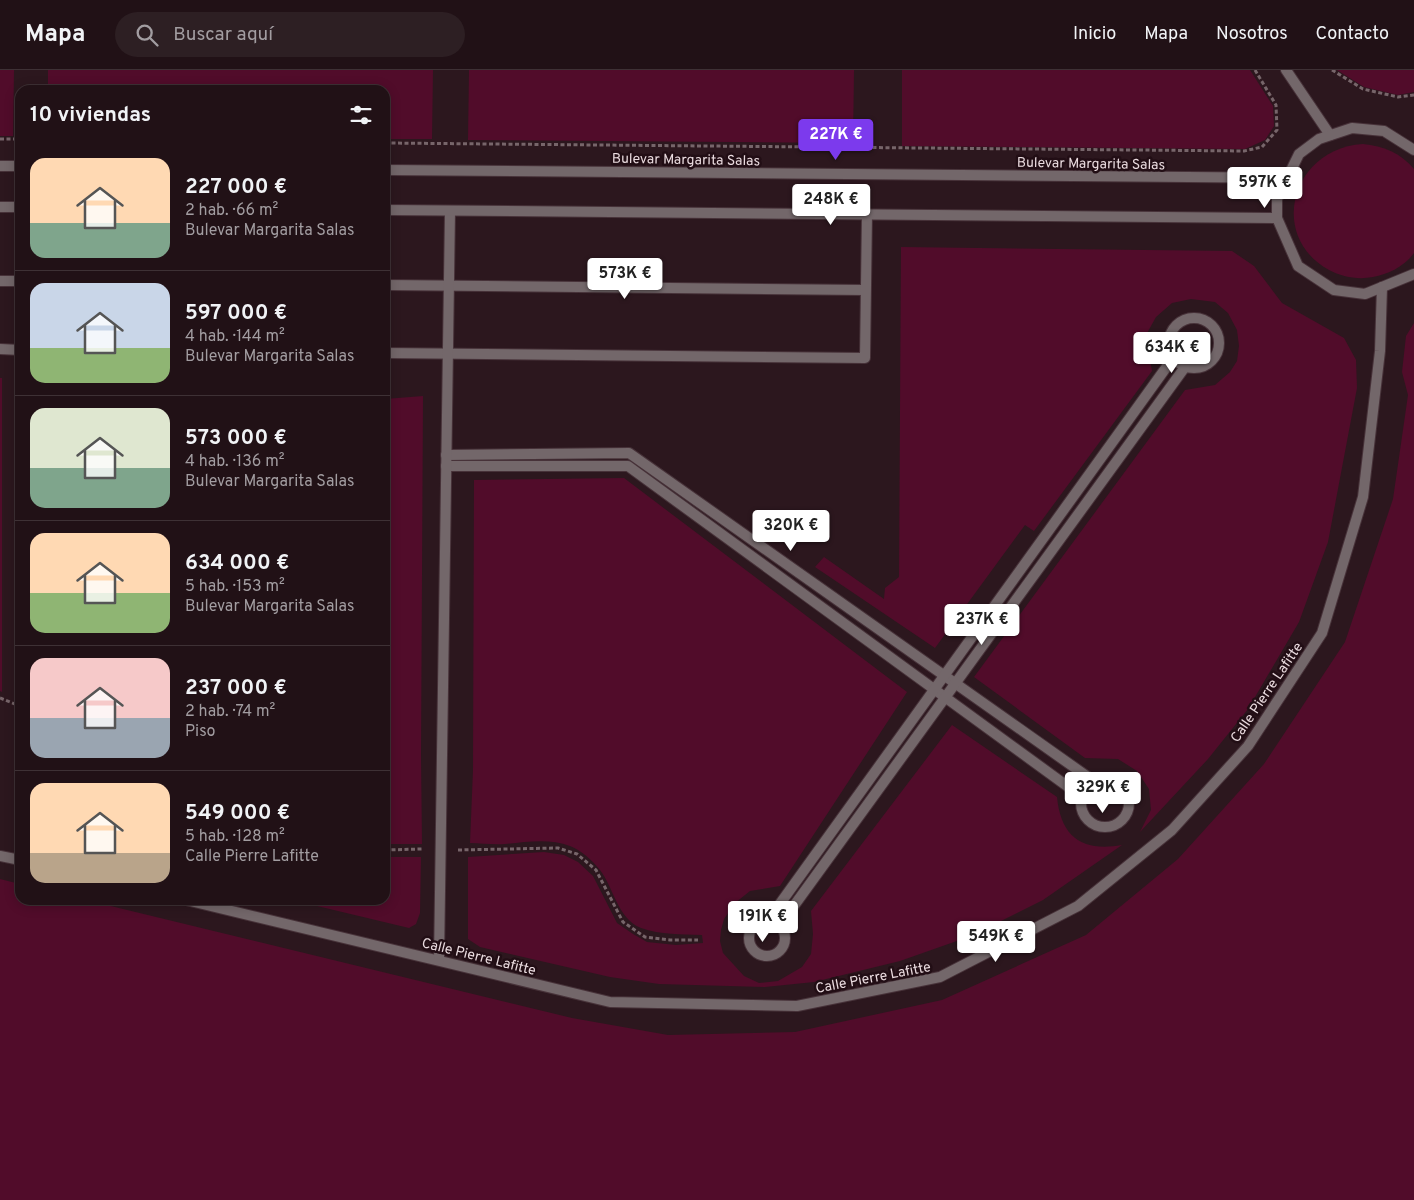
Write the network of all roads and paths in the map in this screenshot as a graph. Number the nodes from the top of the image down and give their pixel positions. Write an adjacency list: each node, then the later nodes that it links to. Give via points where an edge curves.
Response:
1 (1255, 70): 8 (path, via 1276,105 1277,130 1262,146 1244,151)
2 (1286, 70): 5 (street)
3 (1332, 70): 4 (path, via 1363,90 1398,97)
4 (1414, 94)
5 (1330, 135): 9 (street, via 1352,128 1384,131); 13 (street, via 1299,154)
6 (0, 139): 7 (path)
7 (15, 139)
8 (390, 143)
9 (1414, 150)
10 (0, 166): 11 (street)
11 (15, 166)
12 (390, 170): 13 (street, Bulevar Margarita Salas)
13 (1288, 178): 19 (street, via 1278,199)
14 (0, 207): 15 (street)
15 (15, 207)
16 (390, 210): 17 (street)
17 (450, 211): 18 (street); 24 (street)
18 (866, 214): 19 (street); 26 (street)
19 (1277, 218): 25 (street, via 1298,266 1334,290 1364,294)
20 (1414, 274): 25 (street)
21 (0, 281): 22 (street)
22 (15, 282)
23 (390, 285): 24 (street)
24 (449, 286): 26 (street); 30 (street)
25 (1382, 287): 51 (street, Calle Pierre Lafitte, via 1380,351 1363,497 1322,633 1248,746 1172,830 1078,906 940,977 797,1006 610,1002)
26 (866, 290): 30 (street, via 865,358)
27 (0, 349): 28 (street)
28 (15, 350)
29 (390, 353): 30 (street)
30 (448, 354): 33 (street)
31 (1173, 358): 32 (street); 32 (street, via 1168,344 1176,324 1187,318 1209,322 1217,331 1220,343 1217,355 1198,369); 35 (street)
32 (1185, 367): 36 (street)
33 (446, 455): 34 (street); 35 (street, via 629,453)
34 (446, 466): 37 (street, via 628,466); 43 (street)
35 (944, 677): 36 (street); 37 (street)
36 (955, 684): 38 (street); 41 (street)
37 (935, 690): 38 (street); 48 (street)
38 (945, 697): 42 (street); 49 (street)
39 (0, 698): 40 (path)
40 (15, 704)
41 (1095, 782): 42 (street); 42 (street, via 1111,780 1122,785 1128,795 1125,817 1116,825 1105,828 1095,825 1082,810)
42 (1082, 797)
43 (440, 849): 44 (path); 50 (path, via 558,848 577,854 596,870 623,922 646,936); 51 (street)
44 (390, 850)
45 (0, 856): 46 (street)
46 (15, 859)
47 (207, 905): 51 (street, Calle Pierre Lafitte)
48 (769, 919): 49 (street); 49 (street, via 756,923 749,935 749,942 757,954 766,957 783,948 786,938)
49 (780, 925)
50 (698, 940)
51 (439, 960)

